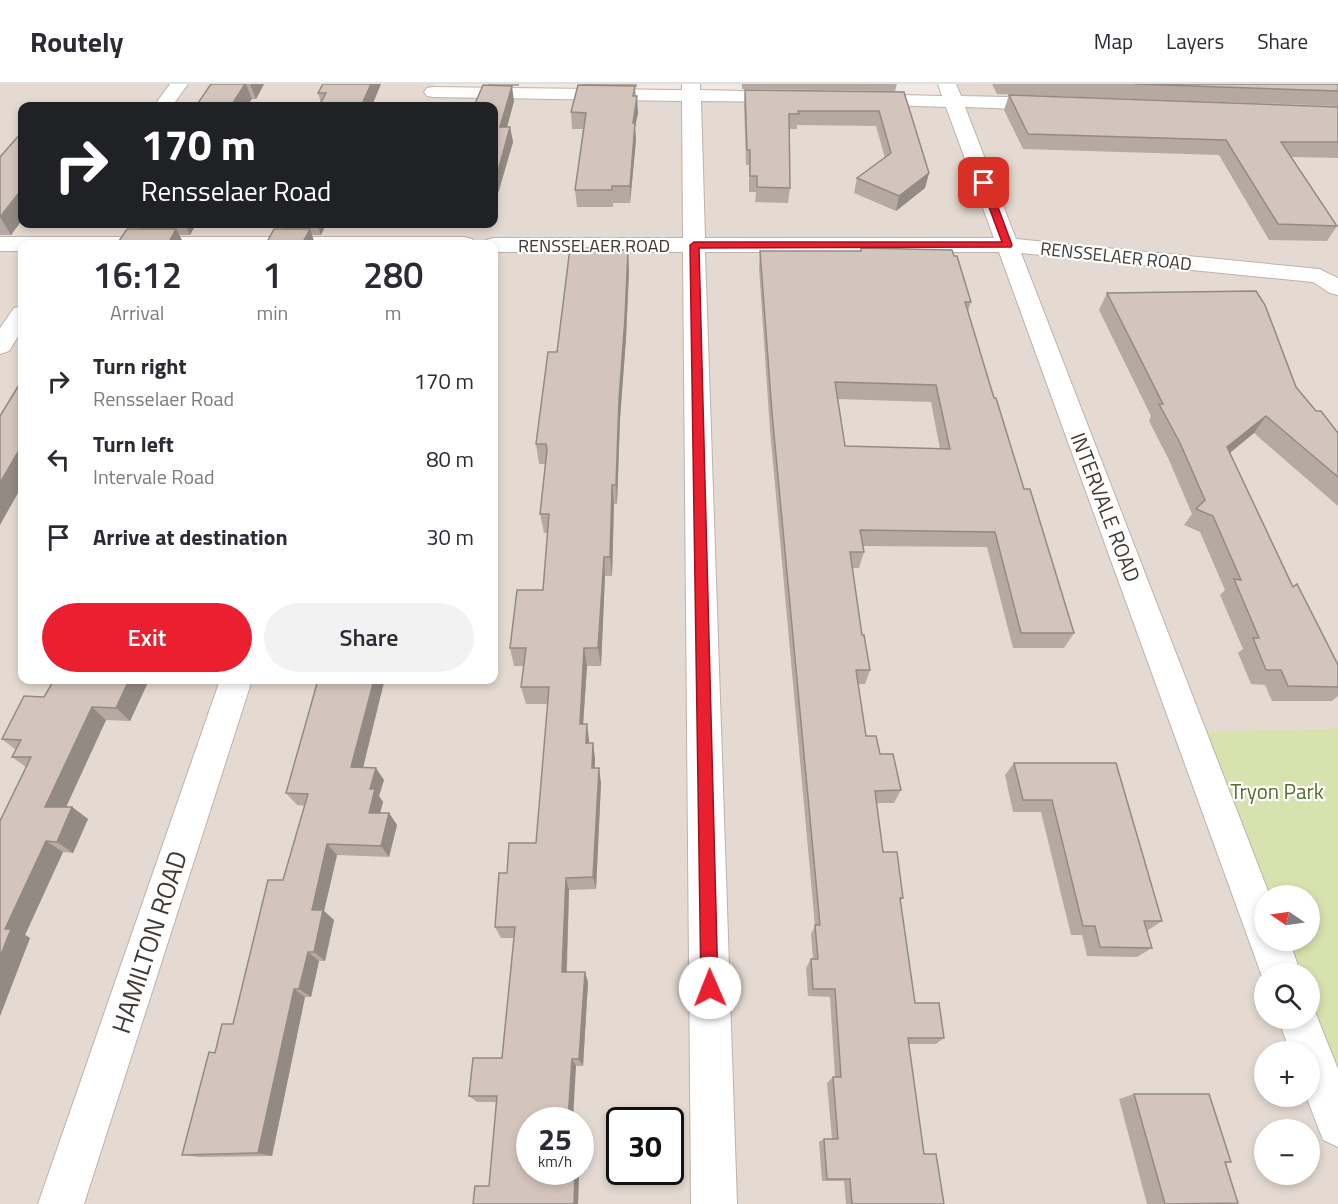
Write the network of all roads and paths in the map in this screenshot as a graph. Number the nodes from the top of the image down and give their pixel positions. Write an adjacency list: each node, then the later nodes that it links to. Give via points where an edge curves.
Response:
1 (179, 84): 7 (street)
2 (691, 90): 4 (street); 5 (street); 12 (street)
3 (950, 92): 6 (street); 8 (street); 13 (street, INTERVALE ROAD)
4 (432, 94)
5 (810, 98)
6 (846, 98)
7 (166, 102)
8 (1070, 104)
9 (0, 244): 10 (street)
10 (18, 244)
11 (498, 244): 12 (street, RENSSELAER ROAD)
12 (694, 245): 13 (street, RENSSELAER ROAD); 22 (street)
13 (1008, 245): 14 (street, RENSSELAER ROAD, via 1319,276); 18 (street, INTERVALE ROAD)
14 (1338, 288)
15 (18, 319): 16 (street)
16 (0, 346)
17 (235, 684): 21 (street, HAMILTON ROAD)
18 (1254, 903)
19 (1302, 1029): 20 (street)
20 (1338, 1125)
21 (61, 1204)
22 (714, 1204)

